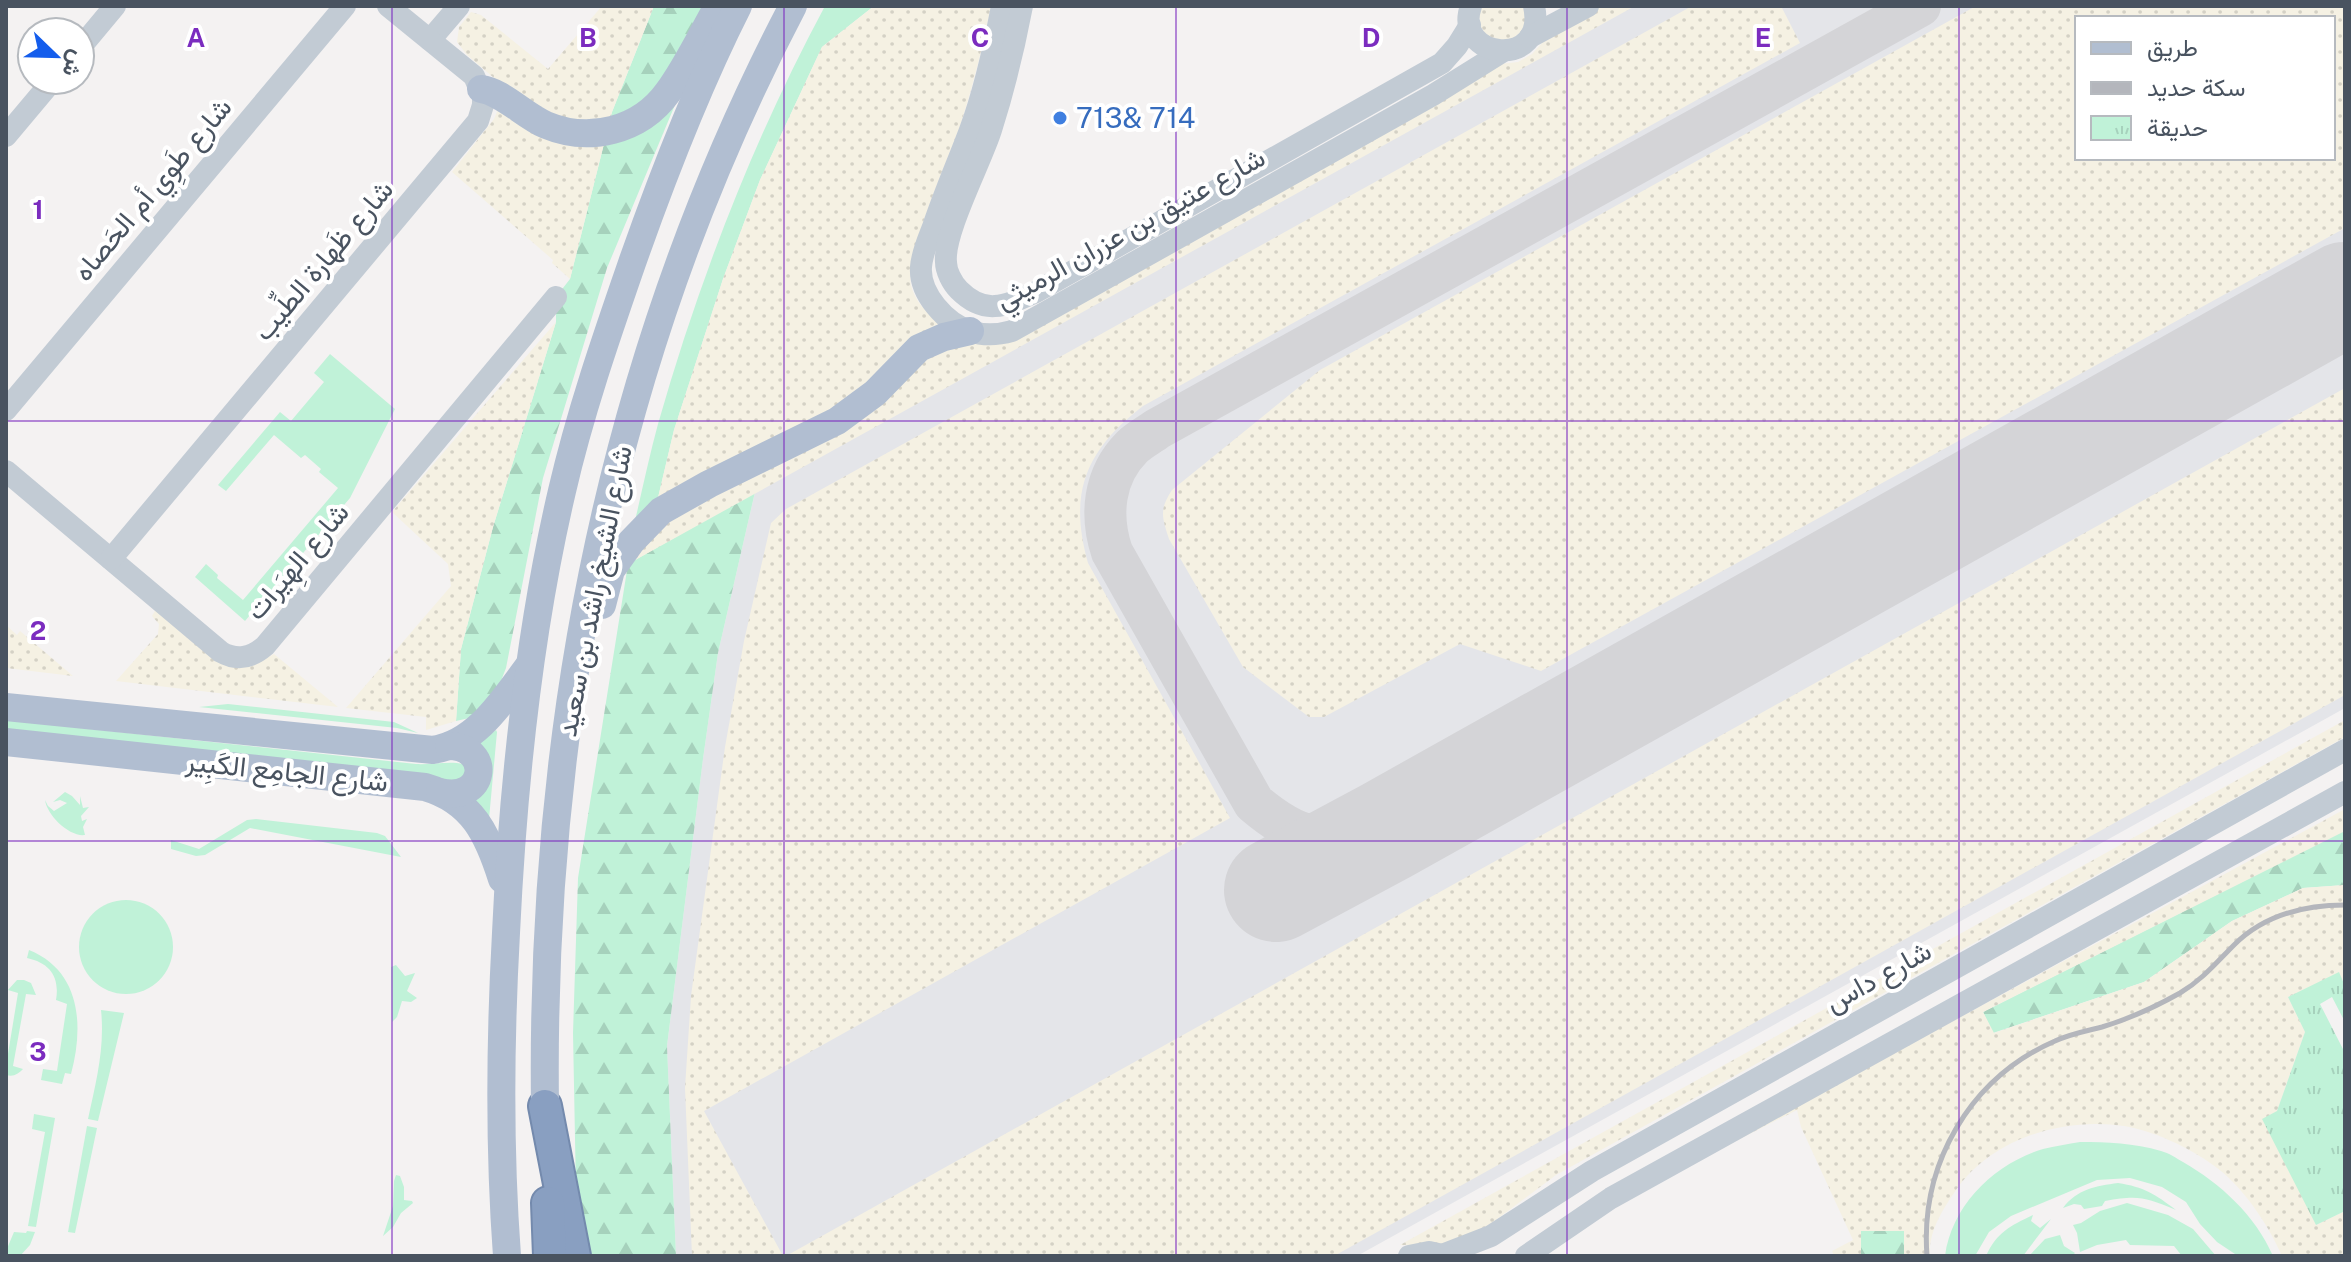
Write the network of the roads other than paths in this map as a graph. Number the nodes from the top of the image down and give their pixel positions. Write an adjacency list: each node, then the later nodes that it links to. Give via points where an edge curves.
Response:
1 (115, 6): 14 (street)
2 (345, 6): 23 (street, شارع طَوِي أم الحَصاه)
3 (388, 6): 16 (street)
4 (459, 6): 16 (street)
5 (718, 6): 19 (main road, via 668,92 655,107 621,128 602,133 562,131)
6 (738, 6): 26 (main road, شارع الشيخ راشد بن سعيد, via 664,173 592,379 562,491)
7 (793, 6): 30 (main road, شارع الشيخ راشد بن سعيد, via 715,174 635,398 587,594)
8 (1002, 6): 22 (street, شارع عتيق بن عزران الرميثي, via 971,126 921,268 931,300)
9 (1022, 6): 13 (street, شارع عتيق بن عزران الرميثي, via 990,133 953,229 946,263 953,284 982,306 1036,292 1442,63)
10 (1451, 6): 13 (street)
11 (1534, 6): 15 (street)
12 (1588, 6): 15 (street, شارع عتيق بن عزران الرميثي)
13 (1470, 18): 17 (street, via 1477,40)
14 (96, 29)
15 (1530, 37): 17 (street, شارع عتيق بن عزران الرميثي)
16 (430, 40): 19 (street, via 474,76)
17 (1502, 52): 22 (street, شارع عتيق بن عزران الرميثي, via 1012,331)
18 (40, 96): 20 (street)
19 (489, 100): 25 (street, شارع ظَهارة الطِّيب, via 474,127)
20 (6, 136)
21 (556, 297): 25 (street, شارع الهِيَرات, via 258,653 239,658 221,652)
22 (970, 331): 30 (main road, via 919,348 875,393 837,421 661,511 611,570)
23 (6, 410)
24 (6, 471): 25 (street, شارع الهِيَرات)
25 (111, 559)
26 (530, 665): 29 (main road, via 485,721); 34 (main road, شارع الشيخ راشد بن سعيد)
27 (6, 707): 29 (main road, شارع الجامِع الكَبِير, via 424,750)
28 (6, 742): 32 (main road, شارع الجامِع الكَبِير, via 416,785)
29 (449, 746): 32 (main road, via 469,751 478,774 463,793)
30 (563, 749): 35 (main road, شارع الشيخ راشد بن سعيد, via 549,890)
31 (2345, 750): 40 (street, شارع داس, via 1592,1171 1491,1236)
32 (440, 792): 34 (main road, شارع الجامِع الكَبِير, via 467,810 485,833)
33 (2345, 792): 41 (street, via 1611,1198)
34 (507, 895): 36 (main road, شارع الشيخ راشد بن سعيد, via 500,1110)
35 (545, 1106): 37 (highway, شارع الشيخ راشد بن سعيد); 38 (highway)
36 (507, 1256)
37 (550, 1256)
38 (574, 1256)
39 (1409, 1256): 40 (street, شارع داس)
40 (1444, 1256)
41 (1526, 1256)

